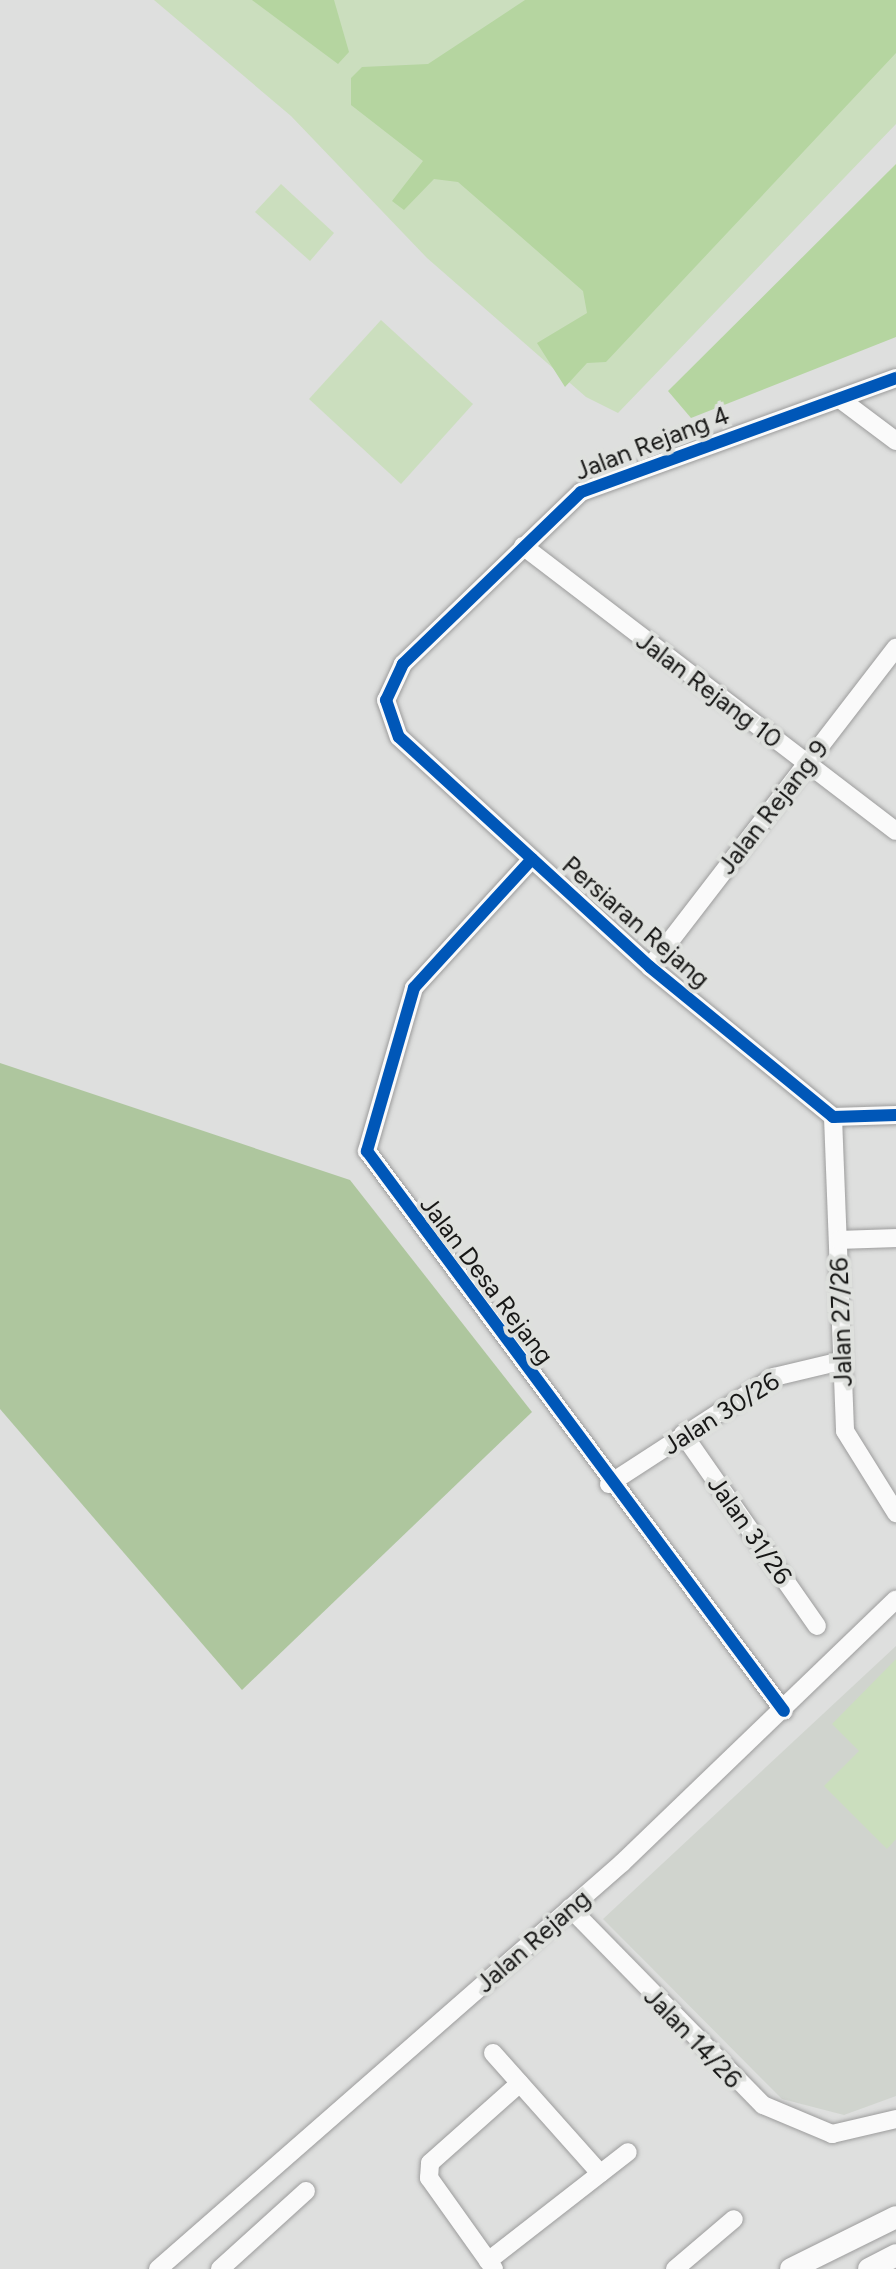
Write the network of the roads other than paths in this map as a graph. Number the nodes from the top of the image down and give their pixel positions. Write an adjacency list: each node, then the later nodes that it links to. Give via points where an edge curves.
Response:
1 (896, 378): 2 (street, Jalan Rejang 4)
2 (840, 399): 3 (street); 4 (street, Jalan Rejang 4, via 592,486)
3 (896, 441)
4 (546, 524): 5 (street, Jalan Rejang 4); 6 (street)
5 (518, 551): 6 (street); 8 (street, Jalan Rejang 4, via 403,664)
6 (548, 566): 9 (street, Jalan Rejang 10)
7 (896, 648): 9 (street, Jalan Rejang 9)
8 (386, 700): 11 (street, Persiaran Rejang, via 400,737)
9 (806, 764): 10 (street, Jalan Rejang 10); 12 (street, Jalan Rejang 9)
10 (896, 831)
11 (532, 860): 12 (street, Persiaran Rejang); 19 (street, Jalan Desa Rejang, via 414,988 367,1151)
12 (650, 967): 14 (street, Persiaran Rejang)
13 (894, 1112): 14 (street)
14 (833, 1117): 16 (street, Jalan 27/26)
15 (896, 1238): 16 (street)
16 (839, 1240): 17 (street, Jalan 27/26)
17 (841, 1361): 18 (street, Jalan 30/26, via 774,1377); 20 (street, Jalan 27/26, via 845,1431)
18 (684, 1434): 19 (street, Jalan 30/26); 22 (street, Jalan 31/26)
19 (609, 1484): 23 (street, Jalan Desa Rejang)
20 (896, 1513)
21 (896, 1600): 23 (street, Jalan Rejang)
22 (817, 1626)
23 (784, 1711): 24 (street, Jalan Rejang)
24 (570, 1908): 27 (street, Jalan 14/26, via 763,2105 812,2132); 35 (street, Jalan Rejang)
25 (493, 2054): 26 (street)
26 (520, 2083): 29 (street); 34 (street, via 430,2163 429,2178)
27 (896, 2119)
28 (628, 2152): 29 (street)
29 (600, 2173): 34 (street)
30 (306, 2191): 36 (street)
31 (896, 2217): 38 (main road)
32 (734, 2219): 37 (street)
33 (896, 2255): 39 (main road)
34 (491, 2265)
35 (158, 2269)
36 (220, 2269)
37 (675, 2269)
38 (791, 2269)
39 (869, 2269)

